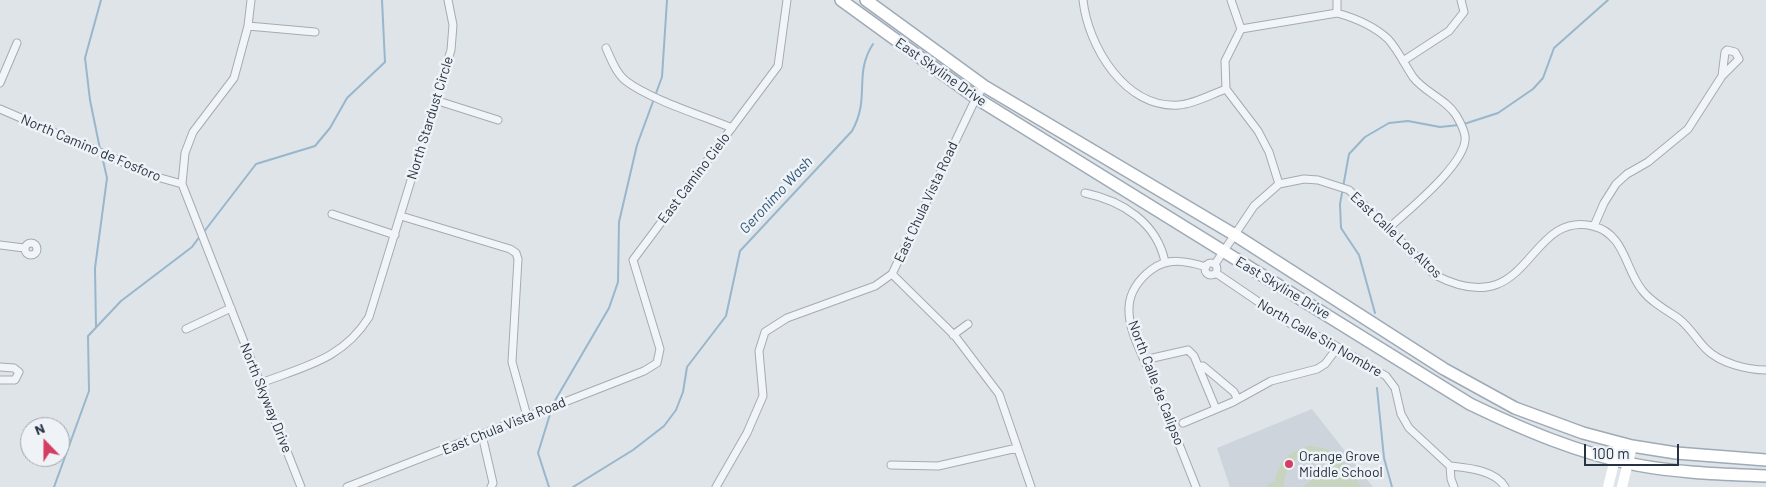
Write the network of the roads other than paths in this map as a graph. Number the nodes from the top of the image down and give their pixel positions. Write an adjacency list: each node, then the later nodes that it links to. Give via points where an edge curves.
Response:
1 (251, 0): 11 (street, North Skyway Drive)
2 (448, 0): 22 (street, North Stardust Circle, via 451,50)
3 (788, 0): 25 (street, East Camino Cielo, via 778,66)
4 (841, 0): 21 (main road, East Skyline Drive)
5 (866, 0): 19 (main road, East Skyline Drive)
6 (1083, 0): 20 (street, via 1091,34 1110,66 1123,84 1141,96 1162,104 1180,105)
7 (1231, 0): 12 (street)
8 (1336, 0): 10 (street)
9 (1461, 0): 16 (street, via 1464,12 1449,31)
10 (1338, 13): 12 (street); 16 (street, via 1372,27 1388,40)
11 (248, 26): 13 (street); 26 (street, North Skyway Drive, via 234,78 193,132 185,153)
12 (1241, 29): 20 (street, via 1225,61)
13 (315, 32)
14 (17, 42): 18 (street)
15 (606, 48): 25 (street, via 614,67 625,80)
16 (1403, 61): 32 (street, via 1414,79 1448,105 1465,137 1462,152 1447,172)
17 (1722, 76): 31 (street, via 1688,128 1616,184)
18 (0, 83)
19 (984, 86): 21 (street, East Chula Vista Road); 34 (main road, East Skyline Drive)
20 (1226, 89): 27 (street, via 1258,131)
21 (976, 98): 37 (main road, East Skyline Drive); 42 (street, East Chula Vista Road)
22 (435, 100): 24 (street); 30 (street, North Stardust Circle)
23 (0, 109): 26 (street, North Camino de Fosforo, via 158,177)
24 (498, 120)
25 (732, 128): 48 (street, East Camino Cielo, via 633,260 660,349)
26 (182, 184): 43 (street, North Skyway Drive)
27 (1279, 184): 32 (street, East Calle Los Altos, via 1304,179 1337,185 1349,190); 34 (street, via 1254,206)
28 (1085, 193): 38 (street, via 1105,197 1143,221 1158,238)
29 (332, 214): 33 (street)
30 (402, 216): 33 (street, North Stardust Circle); 57 (street, via 510,248 516,253 512,362)
31 (1594, 226): 32 (street, East Calle Los Altos, via 1578,225 1559,231 1513,275 1484,289 1451,283 1435,275); 52 (street, via 1618,244 1642,291 1690,328 1706,350 1720,359 1753,370)
32 (1389, 228)
33 (395, 235): 54 (street, North Stardust Circle, via 369,317 360,332 333,354)
34 (1235, 235): 37 (street); 60 (main road, East Skyline Drive, via 1471,385 1514,408)
35 (0, 245): 36 (street)
36 (24, 248)
37 (1224, 251): 39 (street); 63 (main road, East Skyline Drive, via 1470,404 1533,433)
38 (1165, 262): 40 (street, North Calle Sin Nombre, via 1179,260); 49 (street, North Calle de Calipso, via 1146,274 1130,300 1130,321)
39 (1215, 264): 40 (street, via 1210,263); 41 (street)
40 (1206, 267): 41 (street, North Calle Sin Nombre, via 1208,274)
41 (1216, 273): 47 (street, North Calle Sin Nombre, via 1291,324)
42 (892, 274): 46 (street); 72 (street, East Chula Vista Road, via 875,286 787,318 765,332 759,351 763,396 747,433)
43 (231, 308): 45 (street); 54 (street, North Skyway Drive)
44 (968, 324): 46 (street)
45 (186, 330)
46 (954, 335): 62 (street, via 999,394)
47 (1338, 347): 55 (street, via 1318,369 1271,381); 67 (street, North Calle Sin Nombre, via 1386,376 1395,388 1401,414 1409,428)
48 (660, 360): 57 (street, East Chula Vista Road, via 644,371)
49 (1144, 360): 50 (street, via 1188,350); 74 (street, North Calle de Calipso)
50 (1198, 366): 55 (street, via 1203,366); 56 (street)
51 (0, 367): 53 (street, via 14,368 19,372 15,380)
52 (1766, 370)
53 (0, 380)
54 (261, 384): 69 (street, North Skyway Drive)
55 (1237, 398): 56 (street)
56 (1216, 409): 58 (street)
57 (527, 416): 59 (street, East Chula Vista Road)
58 (1183, 423)
59 (482, 435): 70 (street, East Chula Vista Road); 71 (street)
60 (1619, 443): 61 (main road, East Skyline Drive); 63 (main road)
61 (1632, 446): 64 (main road, East Skyline Drive, via 1676,454); 65 (main road)
62 (1018, 448): 66 (street, via 938,466); 73 (street)
63 (1615, 460): 65 (main road, East Skyline Drive); 77 (main road)
64 (1766, 460)
65 (1628, 463): 68 (main road, East Skyline Drive, via 1674,470); 78 (main road)
66 (891, 465)
67 (1450, 466): 75 (street); 76 (street, via 1489,474)
68 (1766, 476)
69 (302, 487)
70 (347, 487)
71 (492, 487)
72 (716, 487)
73 (1031, 487)
74 (1196, 487)
75 (1454, 487)
76 (1505, 487)
77 (1608, 487)
78 (1622, 487)

